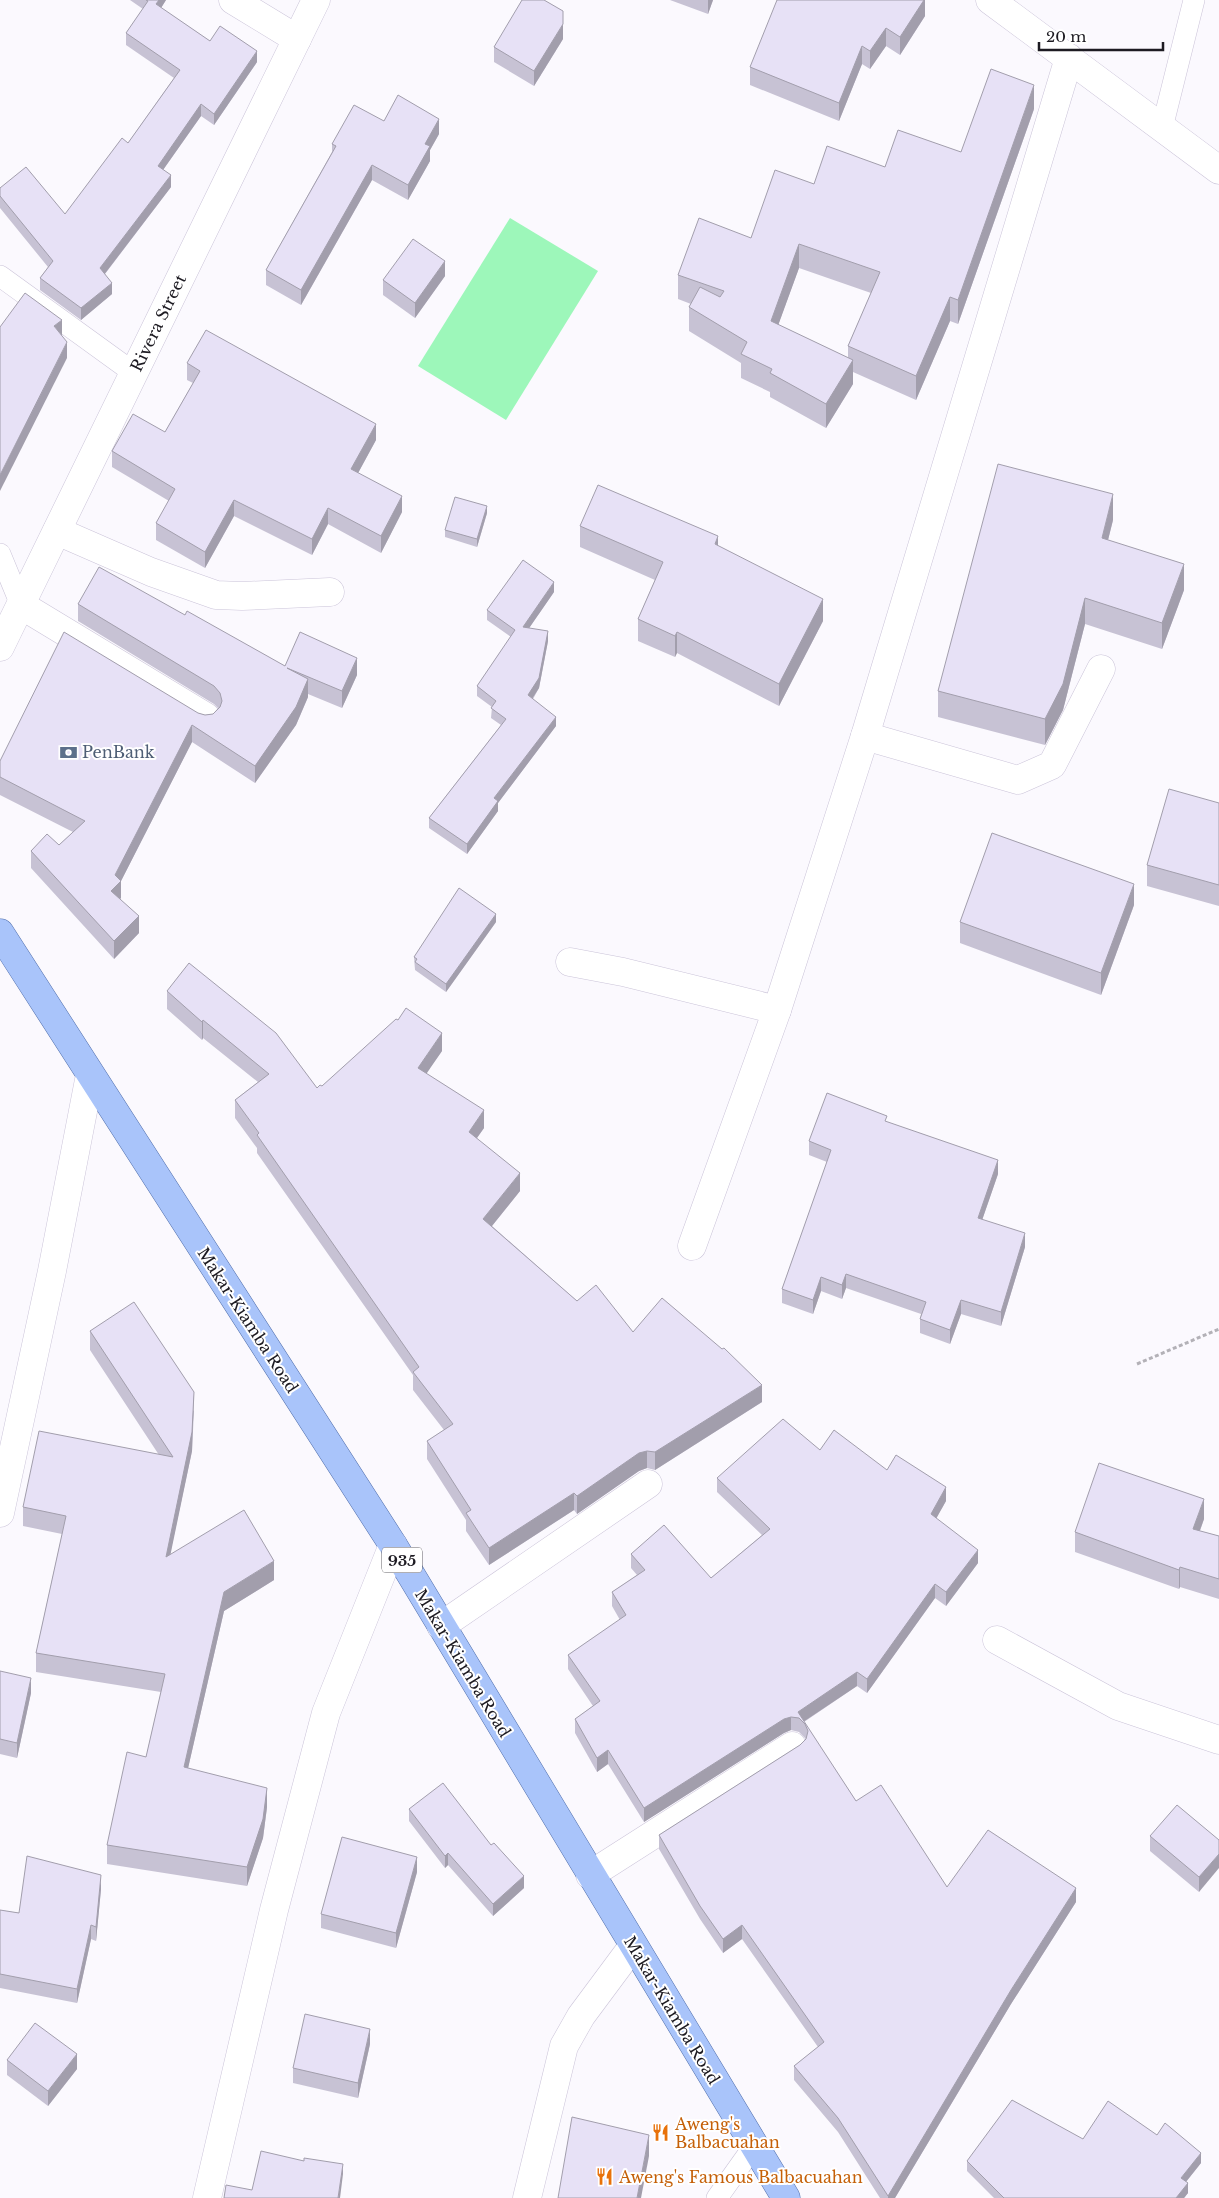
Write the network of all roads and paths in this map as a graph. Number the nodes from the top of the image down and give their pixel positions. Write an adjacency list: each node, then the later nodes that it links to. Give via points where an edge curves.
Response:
1 (232, 0): 5 (street)
2 (316, 0): 5 (street, Rivera Street)
3 (990, 0): 6 (street)
4 (1194, 0): 7 (lane)
5 (298, 39): 10 (street, Rivera Street)
6 (1068, 58): 7 (street); 18 (street)
7 (1162, 128): 8 (street)
8 (1219, 170)
9 (0, 276): 10 (lane)
10 (134, 372): 11 (street, Rivera Street)
11 (58, 531): 13 (street, via 151,572 216,595); 14 (street, Rivera Street)
12 (0, 554): 14 (lane)
13 (330, 592)
14 (21, 604): 15 (street, Rivera Street); 17 (street)
15 (0, 647)
16 (1101, 669): 18 (street, via 1052,765 1018,780)
17 (206, 717)
18 (865, 736): 21 (street)
19 (0, 933): 22 (main road, Makar-Kiamba Road / 935)
20 (570, 962): 21 (street)
21 (777, 1010): 23 (street)
22 (90, 1075): 26 (street, via 52,1271); 29 (main road, Makar-Kiamba Road / 935)
23 (692, 1246)
24 (1219, 1329): 25 (path)
25 (1137, 1364)
26 (4, 1472): 28 (street)
27 (648, 1484): 30 (street)
28 (0, 1513)
29 (393, 1545): 30 (main road, Makar-Kiamba Road / 935); 37 (street, via 326,1713 274,1910)
30 (441, 1626): 34 (main road, Makar-Kiamba Road / 935)
31 (997, 1640): 32 (street, via 1118,1706)
32 (1219, 1740)
33 (792, 1746): 34 (street)
34 (590, 1875): 35 (main road, Makar-Kiamba Road / 935)
35 (633, 1946): 36 (main road, Makar-Kiamba Road / 935); 38 (street, via 581,2016 564,2046)
36 (754, 2146): 39 (lane); 40 (main road, Makar-Kiamba Road / 935)
37 (207, 2198)
38 (527, 2198)
39 (717, 2198)
40 (786, 2198)

